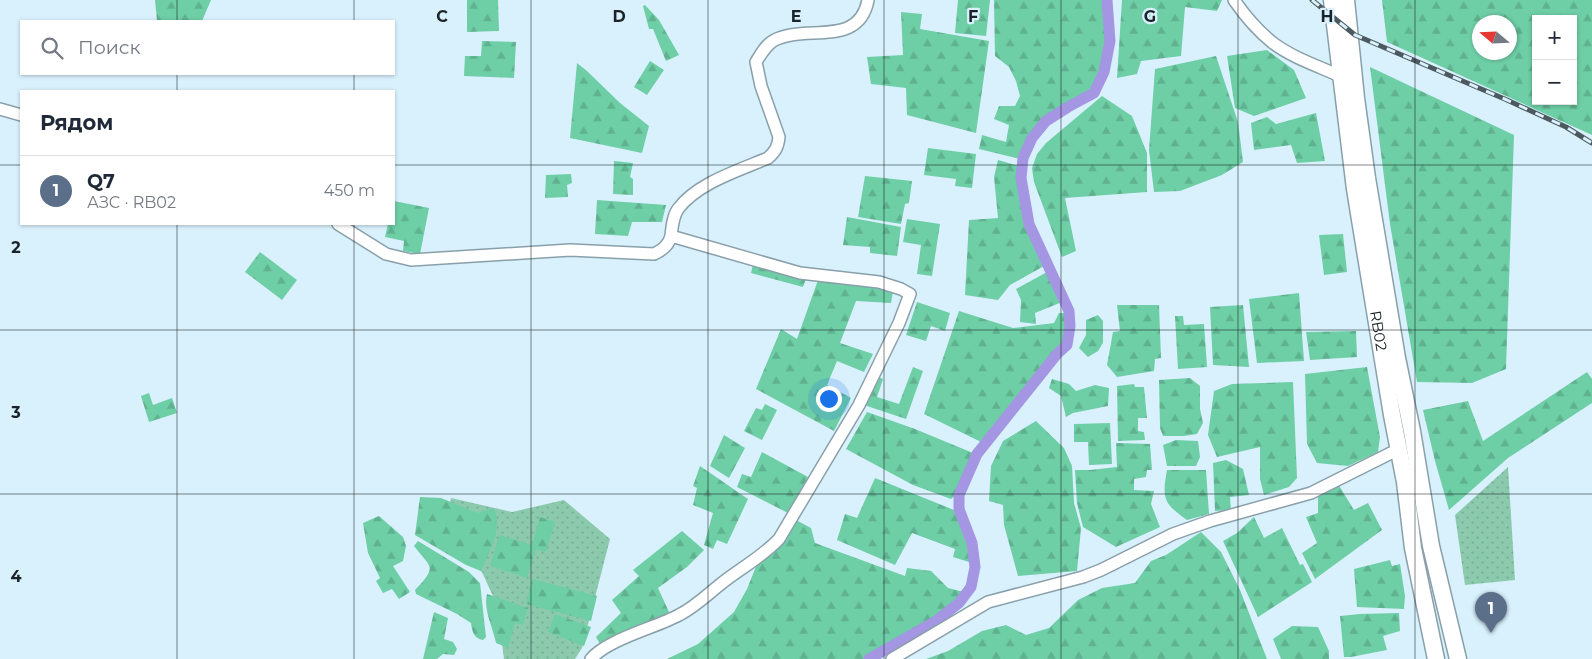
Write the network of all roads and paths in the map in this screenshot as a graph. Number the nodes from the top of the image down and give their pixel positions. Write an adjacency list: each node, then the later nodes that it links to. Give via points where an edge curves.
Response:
1 (868, 0): 9 (street, via 862,16 846,30 784,37 763,50 756,62 779,136 778,145 768,158 696,192 677,210)
2 (1234, 0): 5 (street, via 1255,27 1275,44)
3 (1332, 0): 5 (highway, RB02)
4 (1346, 0): 14 (highway, RB02, via 1356,98 1381,264 1431,546)
5 (1340, 76): 10 (highway, RB02, via 1354,189)
6 (0, 109): 7 (street)
7 (20, 116)
8 (340, 225): 9 (street, via 386,254 411,260 570,250 646,255 662,250)
9 (672, 236): 11 (street, via 800,274 879,282 910,294 859,405 779,539 695,605 605,648)
10 (1399, 449): 12 (street, via 1311,493 1173,534 1084,577 988,602); 13 (highway, RB02, via 1413,548)
11 (591, 659)
12 (892, 659)
13 (1436, 659)
14 (1458, 659)

